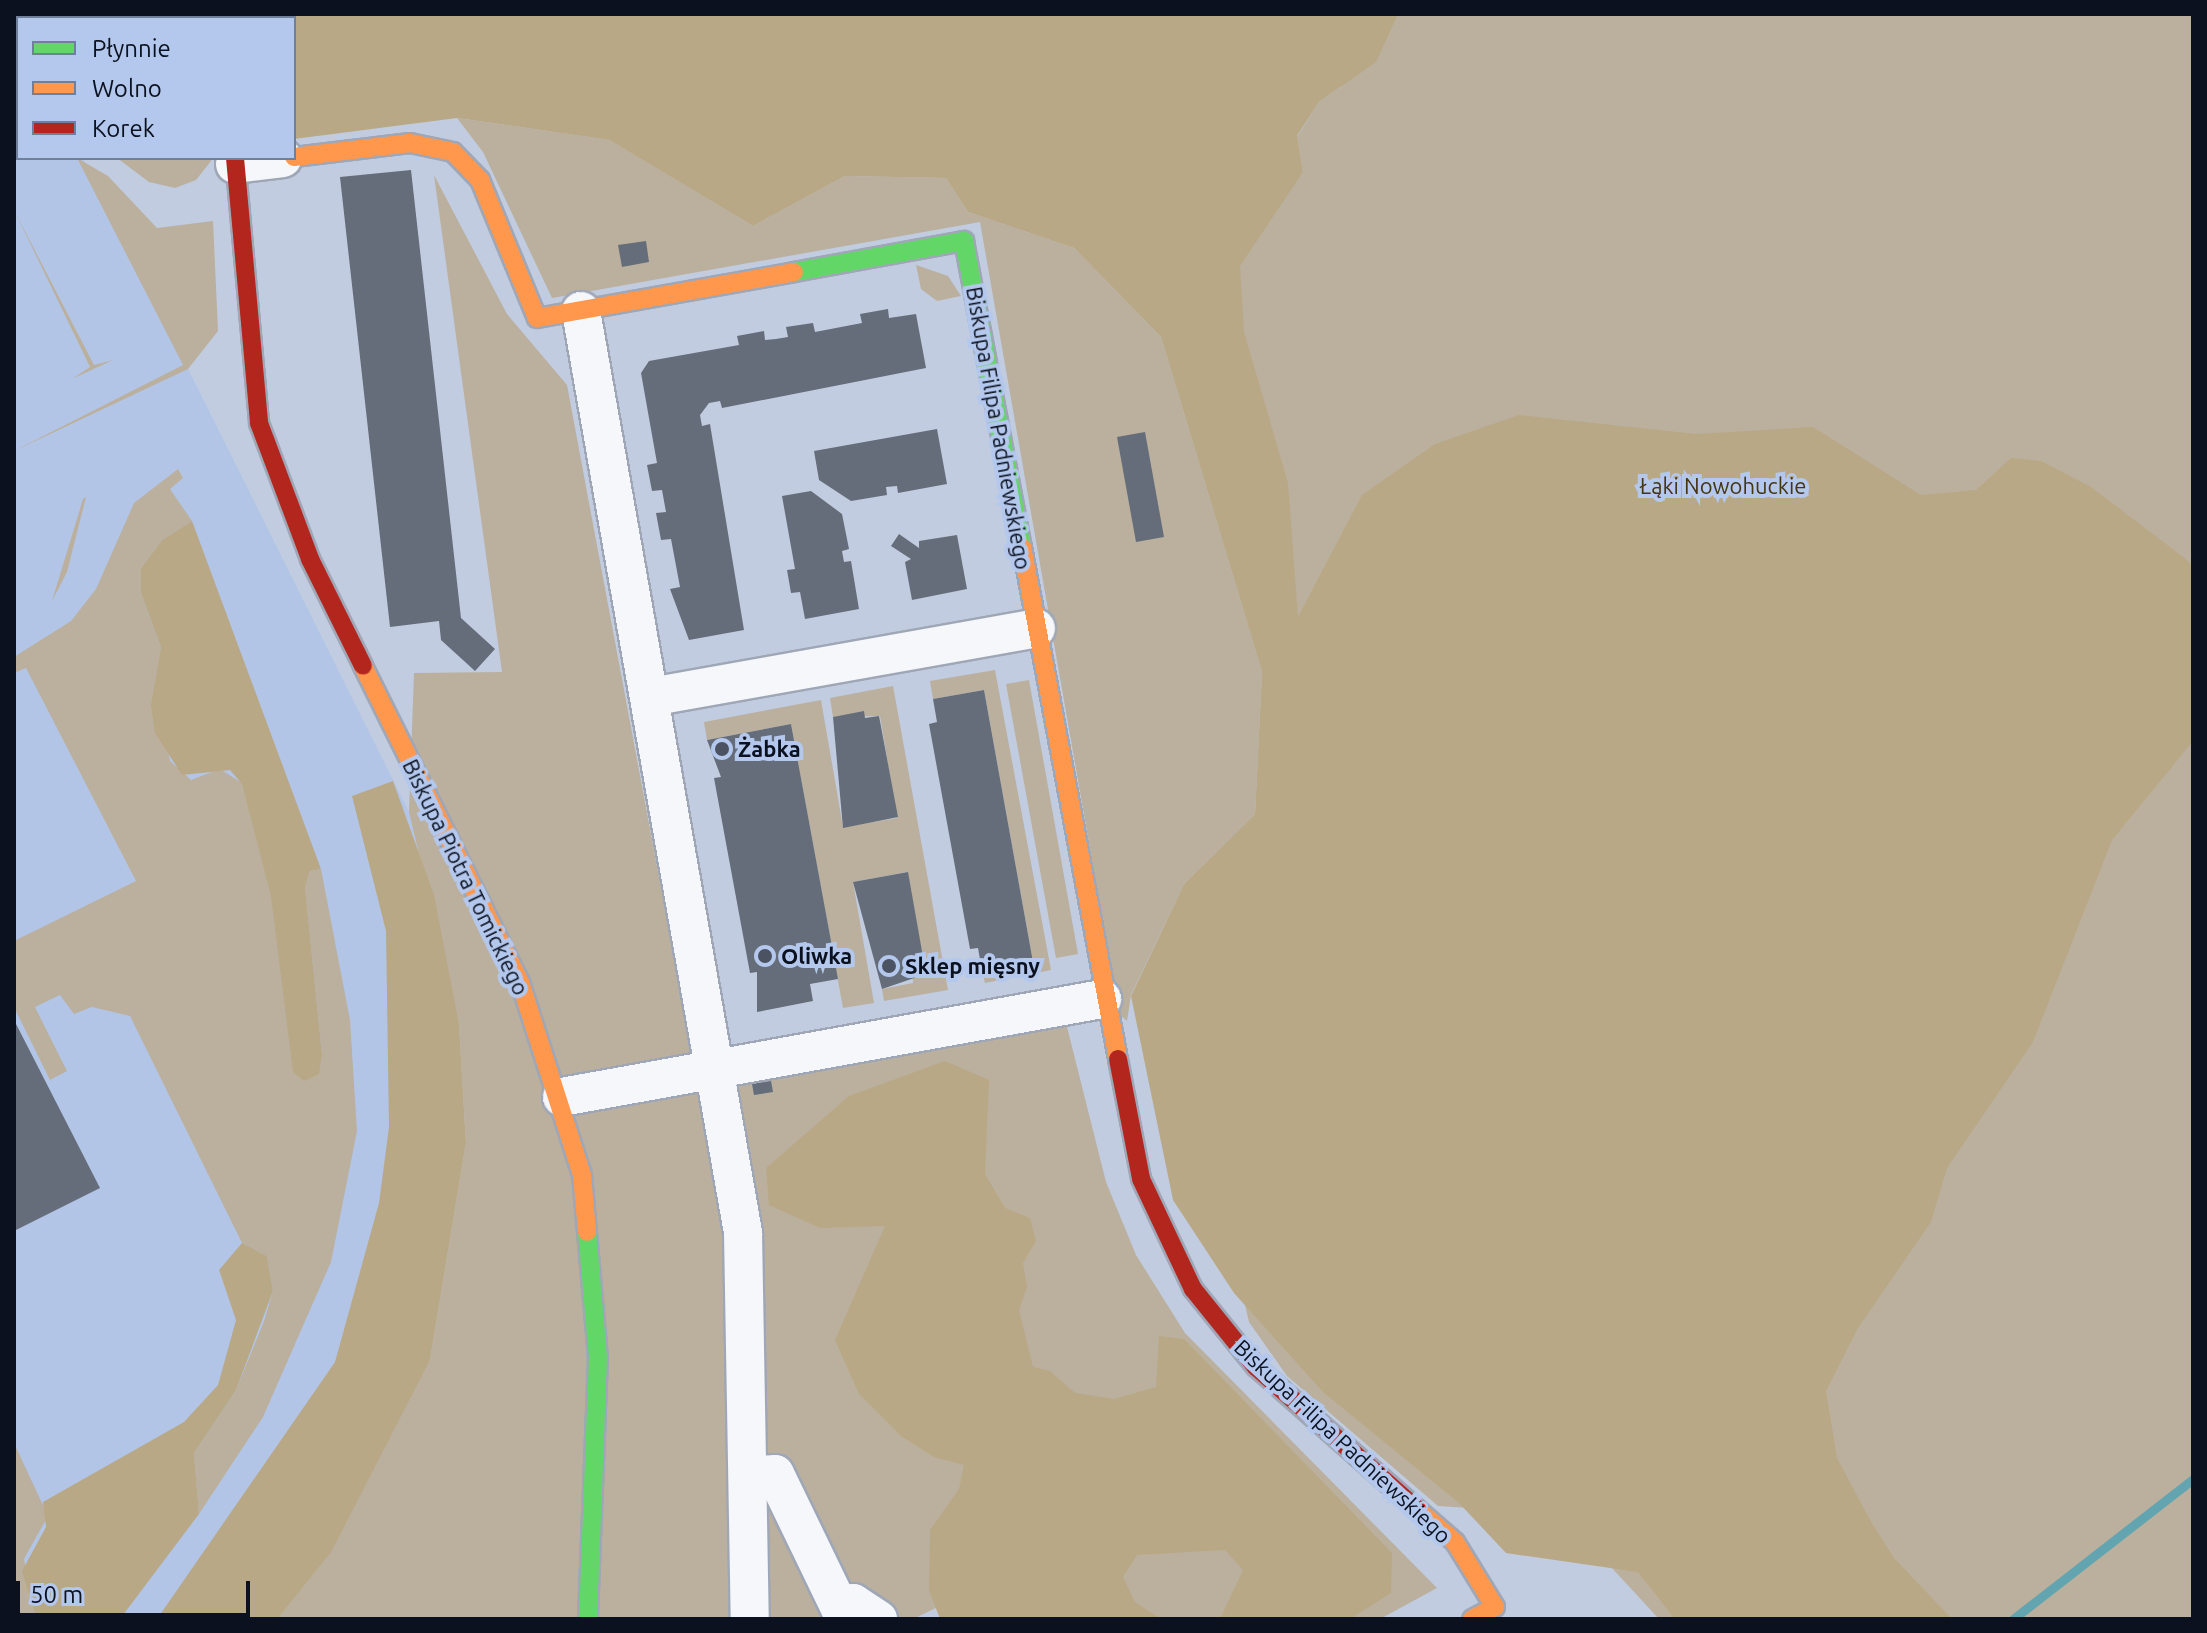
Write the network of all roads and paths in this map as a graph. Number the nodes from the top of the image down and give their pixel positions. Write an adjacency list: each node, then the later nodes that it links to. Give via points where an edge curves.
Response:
1 (296, 157): 3 (street, Biskupa Filipa Padniewskiego, via 410,143 453,152 480,180 537,318)
2 (235, 161): 8 (street, Biskupa Piotra Tomickiego, via 259,423 310,559 520,982)
3 (581, 311): 4 (street, Biskupa Filipa Padniewskiego, via 964,241); 5 (street)
4 (1036, 628): 5 (street); 6 (street, Biskupa Filipa Padniewskiego)
5 (650, 697): 7 (street)
6 (1102, 999): 7 (street); 11 (street, Biskupa Filipa Padniewskiego, via 1141,1179 1193,1289 1256,1367 1423,1509 1474,1570)
7 (718, 1071): 8 (street); 9 (street, via 750,1300)
8 (562, 1097): 12 (street, Biskupa Piotra Tomickiego, via 582,1175 596,1310 599,1467)
9 (751, 1475): 10 (street, via 775,1474); 13 (street)
10 (843, 1614): 14 (street, via 853,1603)
11 (1489, 1615)
12 (588, 1619)
13 (750, 1619)
14 (878, 1619)

